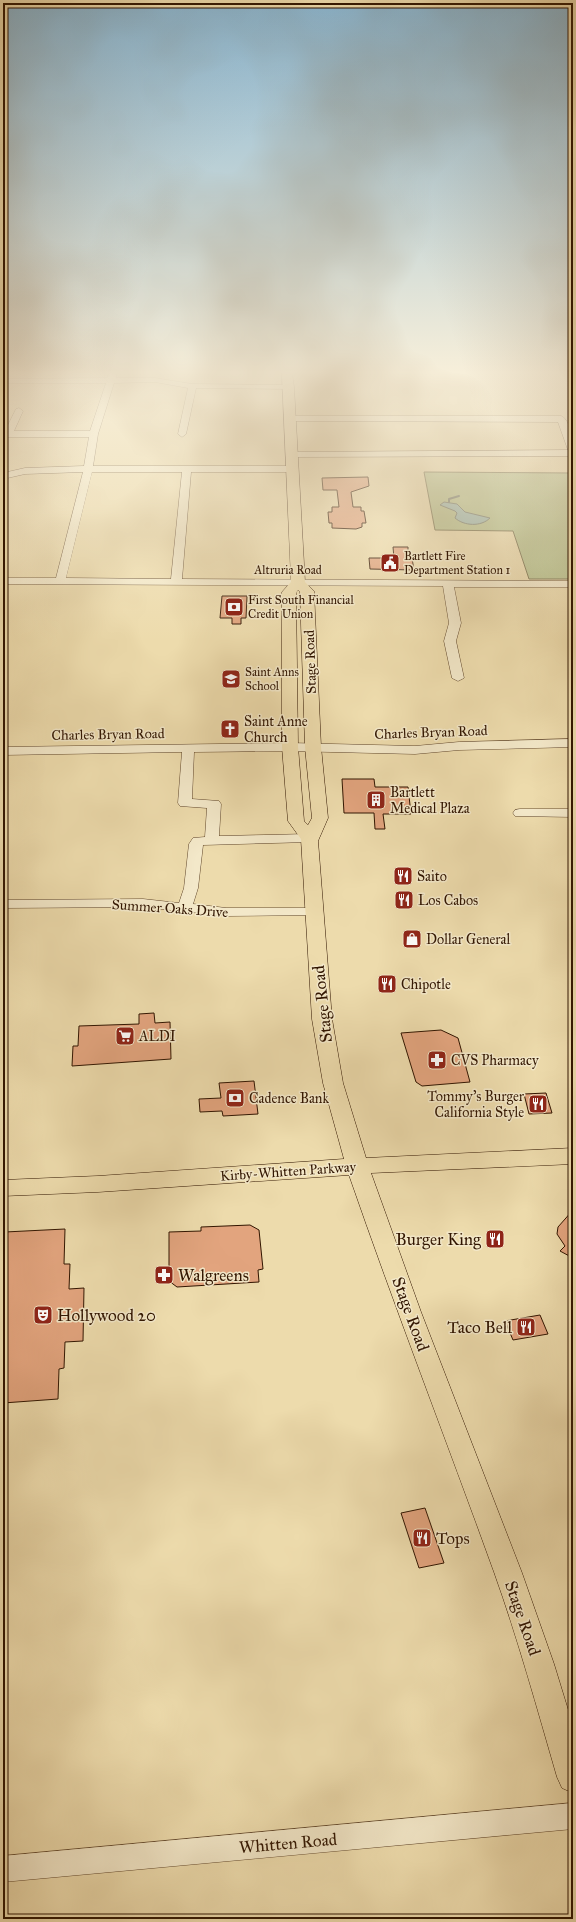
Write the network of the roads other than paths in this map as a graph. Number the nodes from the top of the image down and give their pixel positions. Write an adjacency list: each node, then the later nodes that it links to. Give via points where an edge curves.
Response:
1 (89, 463): 5 (street)
2 (293, 463): 4 (main road, Stage Road)
3 (187, 469): 4 (street); 5 (street); 9 (street)
4 (293, 469): 10 (main road, Stage Road)
5 (88, 471): 6 (street, via 49,469); 8 (street)
6 (3, 476)
7 (3, 581): 8 (street, Altruria Road)
8 (60, 582): 9 (street, Altruria Road)
9 (176, 582): 10 (street, Altruria Road)
10 (298, 583): 11 (street, Altruria Road); 13 (main road, Stage Road, via 289,592); 14 (main road, Stage Road, via 307,591)
11 (448, 584): 12 (street, Altruria Road); 15 (street, via 455,623 450,641)
12 (573, 584)
13 (289, 662): 14 (main road); 17 (main road, Stage Road)
14 (310, 662): 18 (main road, Stage Road)
15 (458, 678)
16 (573, 744): 18 (street, Charles Bryan Road, via 459,746 415,750)
17 (290, 747): 18 (street, Charles Bryan Road); 19 (street, Charles Bryan Road); 23 (main road, Stage Road, via 296,821)
18 (313, 747): 23 (main road, Stage Road, via 320,818)
19 (188, 748): 20 (street, Charles Bryan Road); 24 (street, via 185,803 214,804)
20 (3, 751)
21 (520, 813): 22 (street)
22 (573, 813)
23 (309, 838): 24 (street); 27 (main road, Stage Road)
24 (212, 840): 26 (street, via 198,841 196,844 191,888)
25 (3, 904): 26 (street, Summer Oaks Drive, via 136,903)
26 (185, 908): 27 (street, Summer Oaks Drive, via 226,912)
27 (313, 912): 29 (main road, Stage Road, via 328,1057)
28 (573, 1156): 29 (main road, Kirby-Whitten Parkway)
29 (357, 1166): 30 (main road, Kirby-Whitten Parkway); 31 (main road, Stage Road, via 409,1312 508,1573)
30 (3, 1188)
31 (573, 1777)
32 (573, 1816): 33 (street, Whitten Road)
33 (3, 1869)

